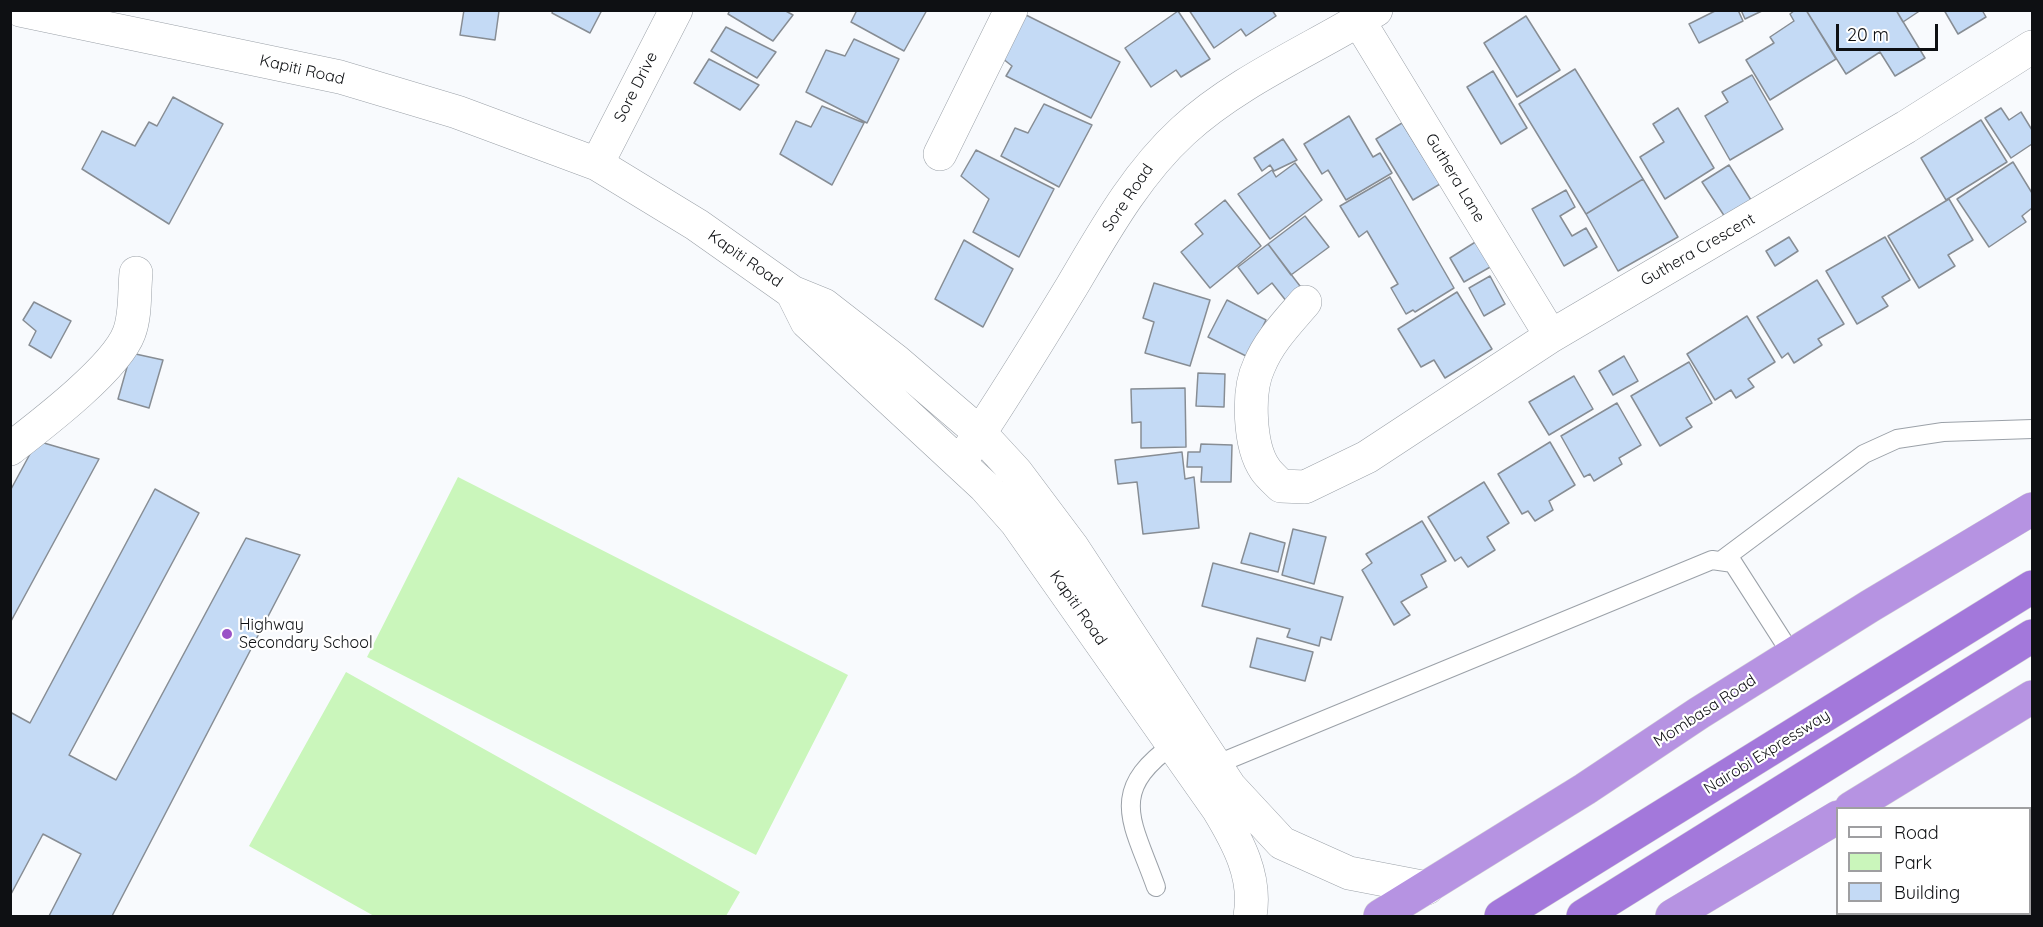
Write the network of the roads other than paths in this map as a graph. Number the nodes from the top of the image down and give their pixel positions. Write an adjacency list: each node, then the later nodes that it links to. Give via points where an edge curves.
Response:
1 (676, 10): 7 (street, Sore Drive)
2 (1011, 10): 6 (street)
3 (25, 11): 7 (street, Kapiti Road, via 340,77 457,112)
4 (1367, 16): 11 (street, Guthera Lane); 13 (street, Sore Road, via 1241,88 1184,129 1152,162 1119,208)
5 (2032, 47): 11 (street, Guthera Crescent, via 1906,127)
6 (940, 154)
7 (597, 164): 9 (street, Kapiti Road, via 697,225)
8 (136, 273): 14 (street, via 130,332 121,348 53,415)
9 (792, 292): 13 (street, via 824,305); 15 (street, Kapiti Road, via 807,322)
10 (1305, 302): 11 (street, Guthera Crescent, via 1278,333 1258,367 1251,406 1254,441 1264,469 1281,486 1305,487 1367,457)
11 (1551, 336)
12 (2032, 429): 17 (lane, via 1943,432 1897,439 1864,454)
13 (980, 434): 15 (street, Sore Road); 22 (street, via 1047,511)
14 (10, 449)
15 (960, 463): 22 (street, Kapiti Road, via 1016,522)
16 (2032, 509): 20 (highway, Mombasa Road)
17 (1722, 560): 20 (lane, via 1733,563); 23 (lane, via 1712,560)
18 (2032, 587): 30 (highway, Nairobi Expressway)
19 (2032, 636): 31 (highway)
20 (1792, 655): 27 (highway, Mombasa Road)
21 (2032, 697): 24 (highway)
22 (1183, 738): 23 (street); 26 (lane, via 1144,768 1134,783 1130,800 1130,813); 28 (street, Kapiti Road, via 1237,841 1253,900)
23 (1215, 765): 27 (street, via 1282,843 1349,873)
24 (1853, 807)
25 (1836, 818): 32 (highway)
26 (1156, 887)
27 (1426, 888): 29 (highway, Mombasa Road)
28 (1250, 916)
29 (1380, 916)
30 (1502, 916)
31 (1582, 916)
32 (1672, 916)

